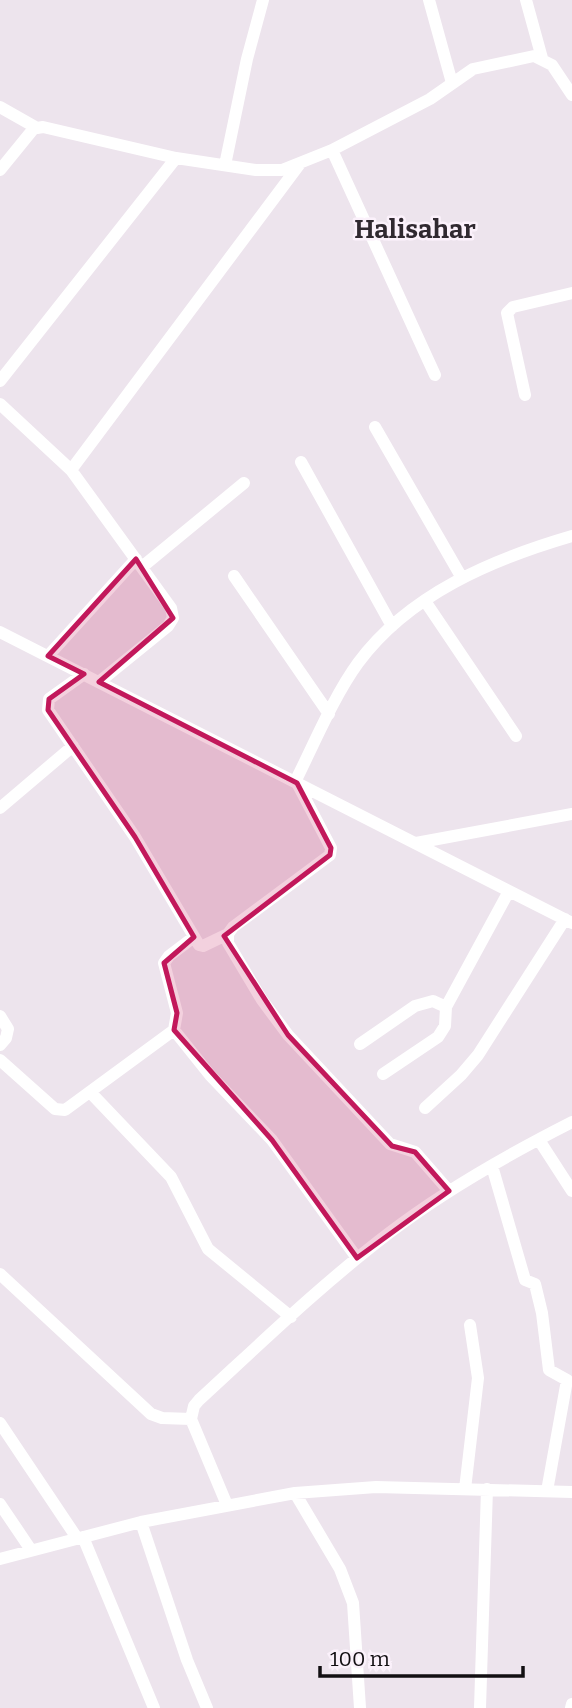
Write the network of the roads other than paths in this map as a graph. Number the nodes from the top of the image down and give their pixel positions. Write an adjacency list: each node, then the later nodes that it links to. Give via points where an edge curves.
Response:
1 (263, 0): 12 (street)
2 (429, 0): 6 (street)
3 (526, 0): 4 (street)
4 (542, 58): 5 (street); 6 (street, via 525,56 473,69)
5 (566, 72): 7 (street)
6 (452, 83): 10 (street)
7 (572, 95)
8 (0, 107): 9 (street)
9 (35, 127): 11 (street); 14 (street)
10 (332, 150): 13 (street); 16 (street)
11 (176, 158): 12 (street); 17 (street)
12 (225, 165): 13 (street, via 270,170)
13 (299, 165): 22 (street)
14 (0, 170)
15 (572, 293): 18 (street, via 513,307 507,313)
16 (435, 375)
17 (0, 381)
18 (525, 395)
19 (0, 404): 22 (street)
20 (375, 427): 27 (street)
21 (301, 462): 29 (street)
22 (71, 470): 25 (street)
23 (244, 483): 25 (street)
24 (572, 536): 27 (street, via 501,559)
25 (139, 563): 31 (street); 33 (street, via 171,608 173,618)
26 (234, 576): 34 (street)
27 (462, 578): 28 (street)
28 (425, 601): 29 (street); 35 (street)
29 (392, 626): 34 (street, via 357,663)
30 (0, 632): 31 (street)
31 (48, 656): 32 (street)
32 (83, 674): 33 (street); 36 (street, via 47,703)
33 (99, 682): 37 (street)
34 (330, 715): 37 (street)
35 (516, 736)
36 (73, 746): 38 (street); 44 (street, via 140,845)
37 (296, 782): 40 (street); 43 (street, via 331,848 330,856)
38 (0, 808)
39 (572, 814): 40 (street)
40 (416, 843): 41 (street)
41 (509, 891): 42 (street); 45 (street)
42 (568, 921): 53 (street, via 478,1055)
43 (228, 934): 44 (street, via 201,946); 57 (street, via 228,943 288,1035 390,1144 415,1152)
44 (194, 937): 47 (street, via 164,963 177,1013)
45 (446, 1007): 48 (street, via 432,1001 415,1006); 51 (street, via 445,1026 438,1037)
46 (0, 1016): 49 (street, via 8,1028)
47 (174, 1030): 52 (street); 59 (street, via 209,1075 276,1144)
48 (360, 1044)
49 (0, 1045)
50 (0, 1060): 52 (street, via 57,1110 65,1110)
51 (383, 1074)
52 (90, 1092): 61 (street, via 171,1177 208,1249)
53 (425, 1108)
54 (572, 1122): 55 (street)
55 (539, 1140): 56 (street); 58 (street)
56 (492, 1166): 57 (street); 67 (street, via 525,1280 535,1284 549,1370 567,1380)
57 (449, 1191): 59 (street)
58 (572, 1191)
59 (357, 1258): 61 (street)
60 (0, 1274): 63 (street, via 151,1414)
61 (291, 1317): 63 (street, via 199,1400)
62 (470, 1325): 65 (street, via 478,1378)
63 (191, 1419): 71 (street)
64 (0, 1423): 73 (street)
65 (465, 1489): 66 (street); 69 (street)
66 (487, 1489): 67 (street); 79 (street)
67 (547, 1491): 68 (street)
68 (572, 1492)
69 (295, 1493): 71 (street); 78 (street, via 340,1569 353,1603)
70 (0, 1504): 74 (street)
71 (227, 1506): 72 (street)
72 (141, 1522): 73 (street); 77 (street)
73 (80, 1538): 74 (street); 76 (street)
74 (31, 1550): 75 (street)
75 (0, 1559)
76 (154, 1708)
77 (207, 1708)
78 (360, 1708)
79 (480, 1708)

